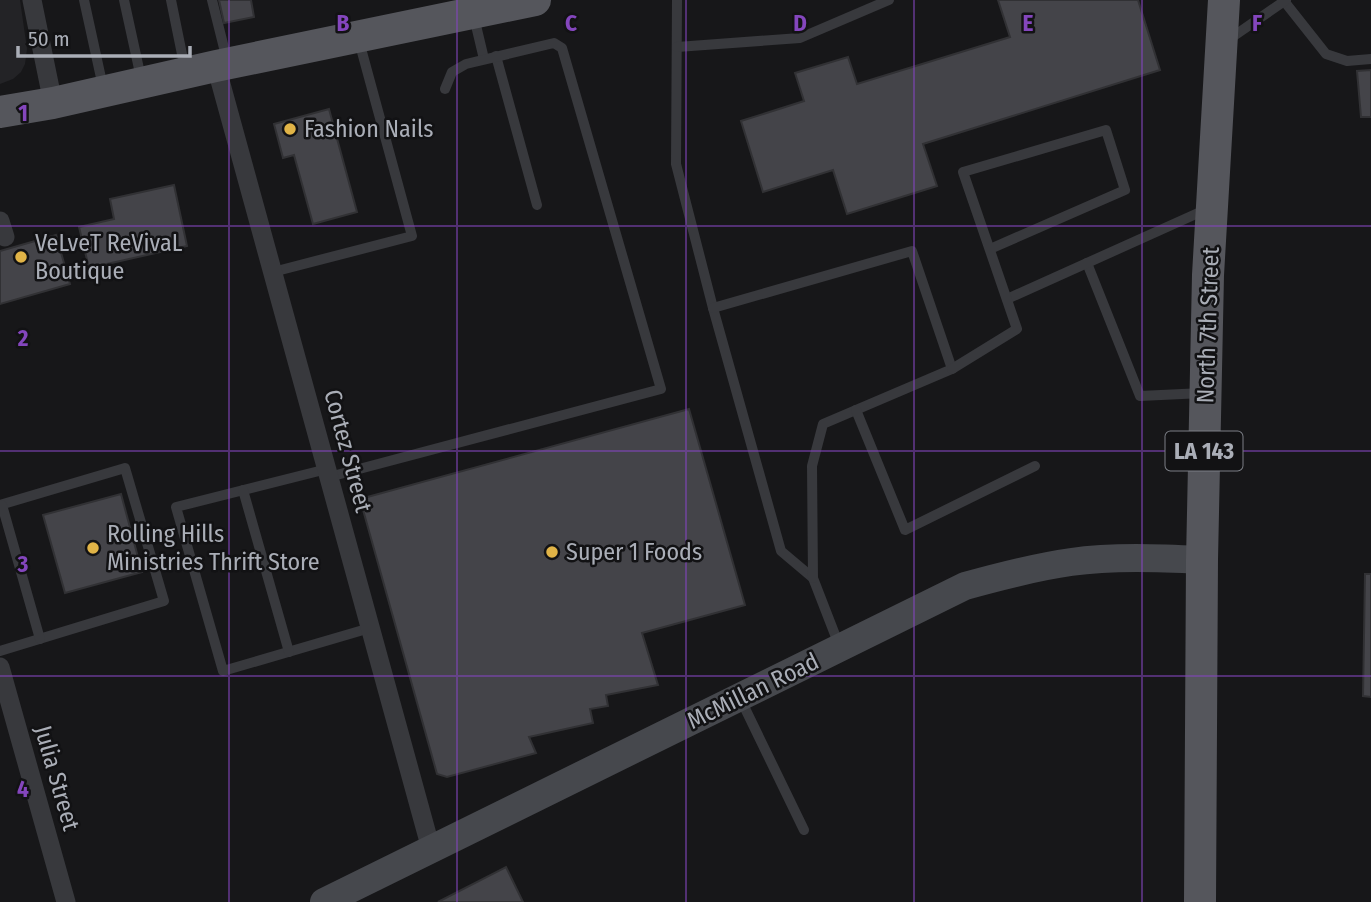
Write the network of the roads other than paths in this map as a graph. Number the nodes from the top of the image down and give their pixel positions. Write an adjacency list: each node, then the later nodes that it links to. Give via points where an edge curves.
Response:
1 (32, 0): 23 (street)
2 (84, 0): 22 (lane)
3 (124, 0): 20 (lane)
4 (171, 0): 19 (lane)
5 (212, 0): 18 (lane)
6 (535, 0): 11 (main road)
7 (677, 0): 14 (lane)
8 (889, 0): 14 (lane, via 800,38)
9 (1224, 0): 13 (main road, North 7th Street / LA 143)
10 (1285, 1): 13 (lane); 17 (lane, via 1326,54 1347,61)
11 (473, 13): 12 (main road); 16 (lane)
12 (358, 37): 18 (main road); 29 (lane, via 412,236)
13 (1221, 44): 26 (main road, North 7th Street / LA 143)
14 (677, 47): 31 (lane, via 676,163)
15 (496, 56): 16 (lane); 25 (lane); 36 (lane, via 554,43 562,48 661,389)
16 (484, 59): 21 (lane, via 452,72)
17 (1371, 59)
18 (222, 65): 19 (main road); 29 (street, Cortez Street)
19 (186, 73): 20 (main road)
20 (142, 83): 22 (main road)
21 (445, 89)
22 (104, 91): 23 (main road)
23 (53, 103): 24 (main road)
24 (0, 112)
25 (537, 205)
26 (1212, 206): 28 (lane); 33 (main road, North 7th Street / LA 143)
27 (990, 250): 27 (lane, via 963,172 1106,130 1125,190); 30 (lane)
28 (1087, 263): 30 (lane); 33 (lane, via 1140,396)
29 (273, 272): 36 (street, Cortez Street)
30 (1007, 299): 32 (lane, via 1017,329)
31 (713, 308): 32 (lane, via 912,251); 40 (lane, via 781,551)
32 (952, 369): 34 (lane)
33 (1206, 393): 39 (main road, North 7th Street / LA 143)
34 (856, 410): 35 (lane, via 905,530); 40 (lane, via 823,424 812,466)
35 (1035, 466)
36 (328, 473): 37 (lane); 41 (street, Cortez Street)
37 (243, 490): 45 (lane); 45 (lane, via 176,507 223,671)
38 (1, 505): 42 (lane); 42 (lane, via 125,468 164,601)
39 (1202, 560): 43 (street, McMillan Road, via 1074,561 1014,572 965,586); 52 (main road, North 7th Street / LA 143)
40 (813, 578): 43 (lane)
41 (370, 628): 45 (lane); 49 (street, Cortez Street)
42 (40, 639): 44 (lane)
43 (840, 649): 47 (street, McMillan Road)
44 (0, 651)
45 (289, 652)
46 (0, 667): 51 (street, Julia Street)
47 (740, 698): 48 (lane); 49 (street, McMillan Road)
48 (804, 830)
49 (431, 849): 50 (street, McMillan Road)
50 (327, 901)
51 (66, 902)
52 (1200, 902)

